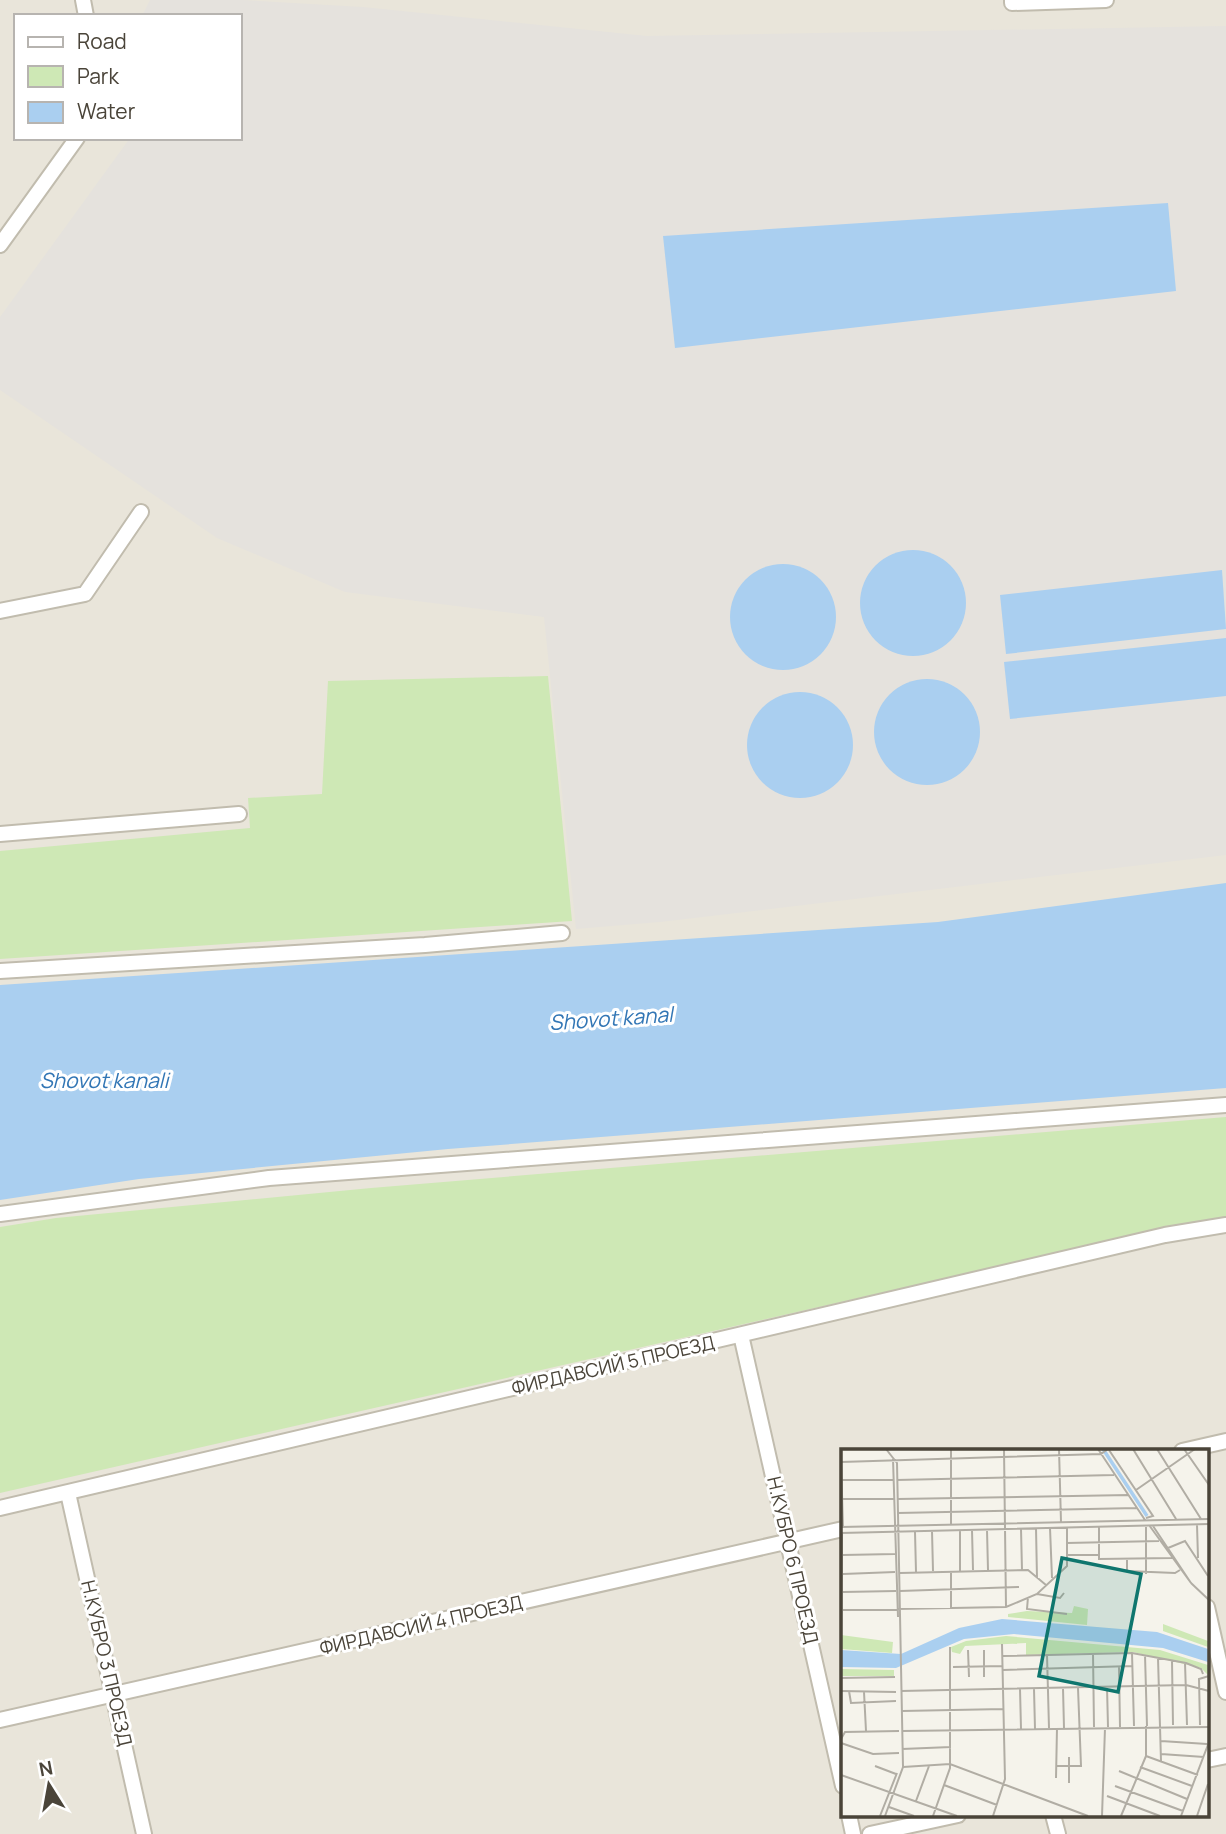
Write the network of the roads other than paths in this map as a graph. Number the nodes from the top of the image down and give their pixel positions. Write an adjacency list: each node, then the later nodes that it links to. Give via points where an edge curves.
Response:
1 (1106, 0): 2 (street)
2 (1012, 2)
3 (76, 140): 4 (street)
4 (0, 245)
5 (141, 512): 6 (street, via 85,594)
6 (0, 611)
7 (239, 814): 8 (street)
8 (0, 834)
9 (562, 933): 10 (street)
10 (0, 971)
11 (1226, 1105): 12 (street, via 269,1178)
12 (0, 1214)
13 (1226, 1225): 14 (street, ФИРДАВСИЙ 5 ПРОЕЗД, via 1165,1235)
14 (741, 1335): 17 (street, ФИРДАВСИЙ 5 ПРОЕЗД); 20 (street, Н.КУБРО 6 ПРОЕЗД)
15 (1226, 1441): 16 (street)
16 (1191, 1449)
17 (68, 1493): 18 (street, ФИРДАВСИЙ 5 ПРОЕЗД); 23 (street, Н.КУБРО 3 ПРОЕЗД)
18 (0, 1508)
19 (841, 1529): 20 (street, ФИРДАВСИЙ 4 ПРОЕЗД)
20 (789, 1542): 23 (street, ФИРДАВСИЙ 4 ПРОЕЗД); 27 (street, Н.КУБРО 6 ПРОЕЗД)
21 (1208, 1611): 22 (street)
22 (1226, 1692)
23 (114, 1694): 24 (street, ФИРДАВСИЙ 4 ПРОЕЗД); 31 (street, Н.КУБРО 3 ПРОЕЗД)
24 (0, 1720)
25 (1226, 1756): 26 (street)
26 (1208, 1760)
27 (841, 1777)
28 (849, 1816): 32 (street)
29 (953, 1816): 33 (street)
30 (1053, 1816): 34 (street)
31 (144, 1834)
32 (853, 1834)
33 (870, 1834)
34 (1058, 1834)

